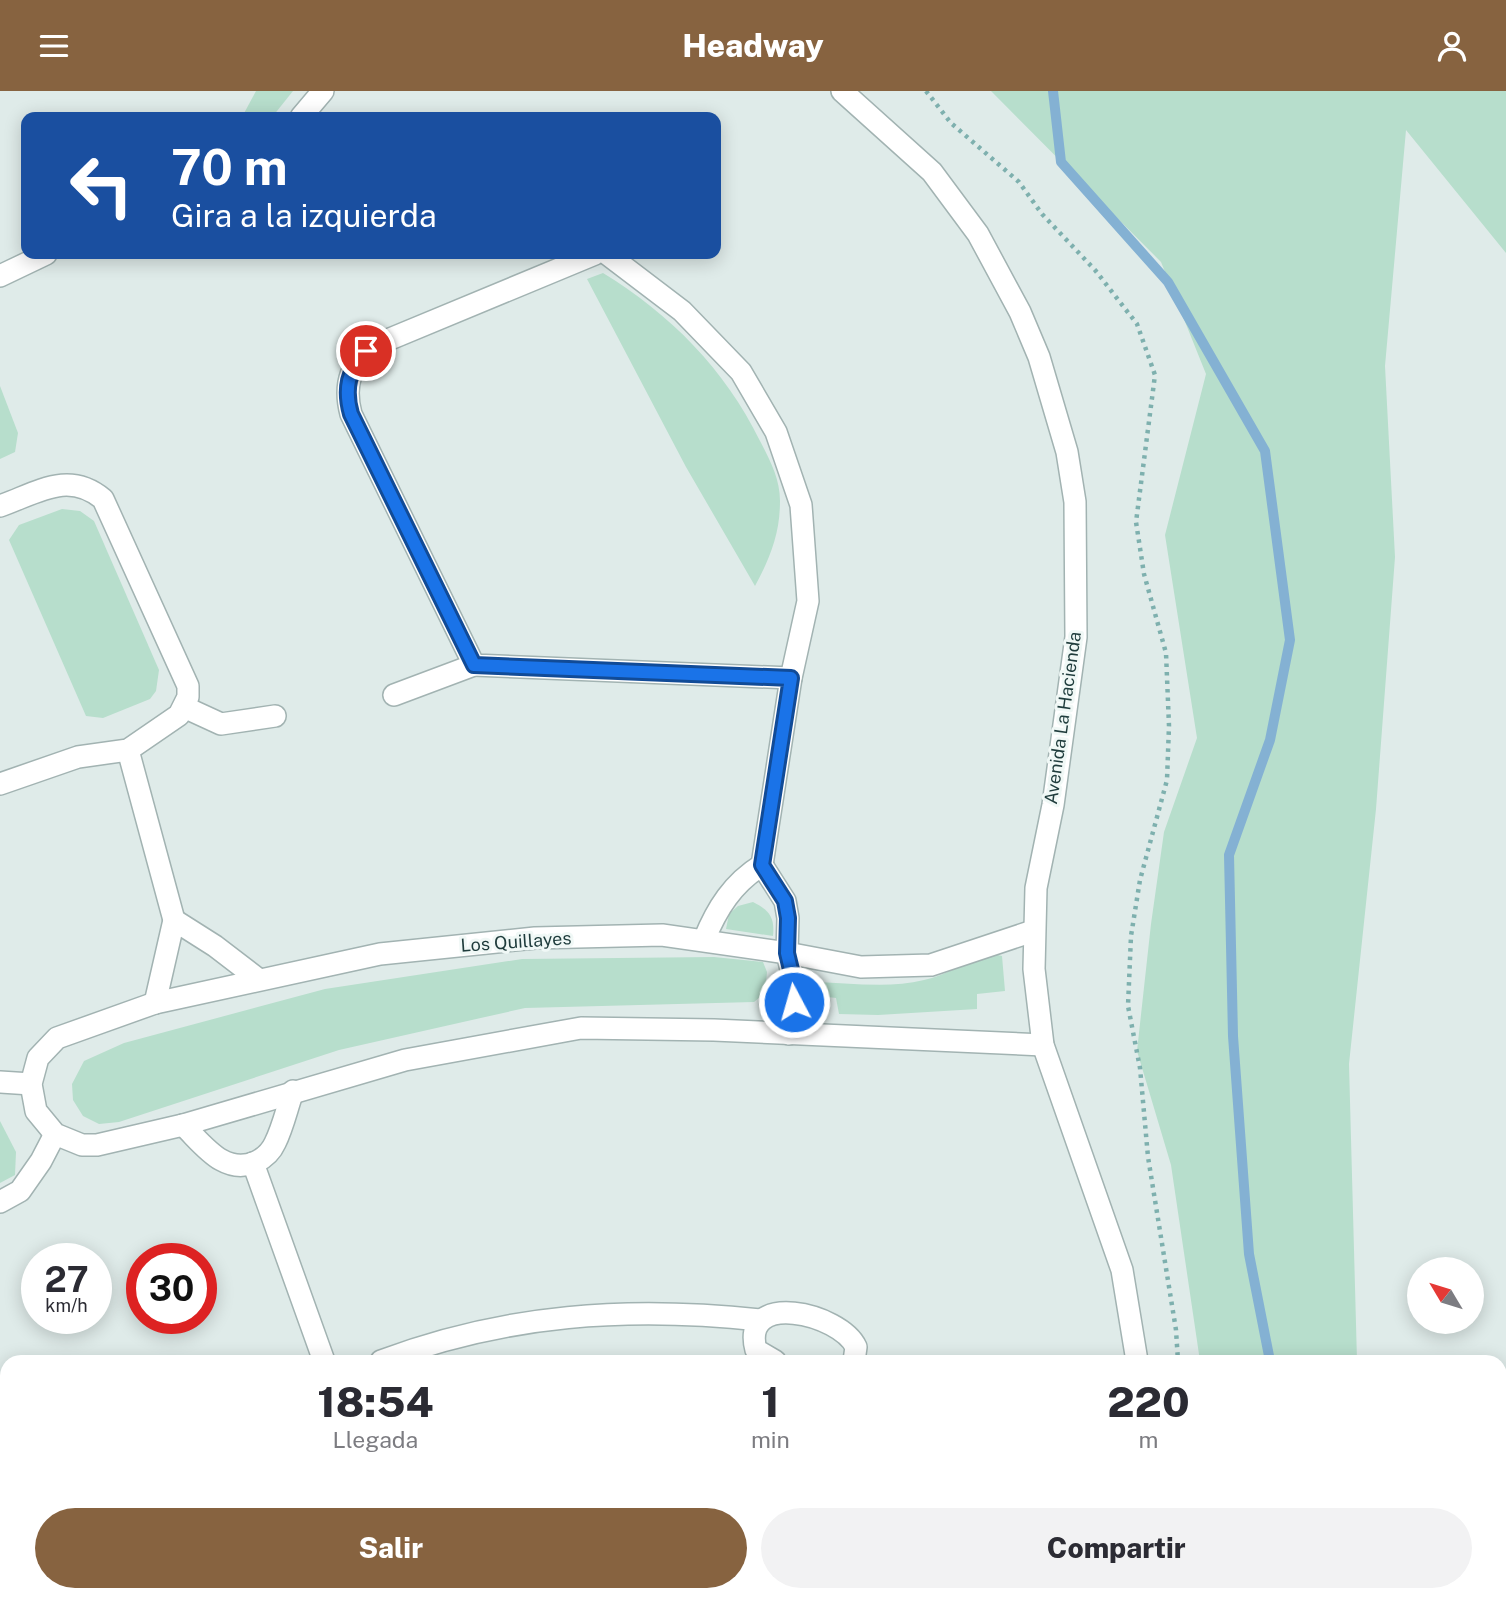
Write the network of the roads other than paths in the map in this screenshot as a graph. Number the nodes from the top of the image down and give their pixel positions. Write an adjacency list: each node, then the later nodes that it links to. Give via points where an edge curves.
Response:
1 (323, 91): 3 (street)
2 (842, 91): 18 (street, Avenida La Hacienda, via 932,172 978,234 1039,358 1067,453 1075,502 1076,636)
3 (305, 112)
4 (36, 259): 7 (street)
5 (583, 259): 9 (street, via 378,344 366,351 347,387 351,414)
6 (614, 259): 10 (street, via 682,311 741,372 776,432 801,505 807,601)
7 (0, 276)
8 (0, 506): 12 (street, via 63,483 84,487 103,499 185,675 188,697)
9 (474, 665): 10 (street); 11 (street)
10 (791, 678): 16 (street)
11 (394, 695)
12 (184, 707): 13 (street, via 221,724); 14 (street, via 171,723)
13 (275, 716)
14 (128, 750): 15 (street, via 78,757); 17 (street)
15 (0, 784)
16 (762, 865): 19 (street, via 734,887 715,912); 20 (street, via 785,901)
17 (174, 920): 21 (street); 22 (street)
18 (1033, 930): 20 (street, Los Quillayes, via 931,965 861,967); 24 (street, Avenida La Hacienda)
19 (704, 940): 20 (street, Los Quillayes); 21 (street, Los Quillayes, via 662,935 534,938 380,954)
20 (787, 953): 23 (street, via 794,1002)
21 (258, 979): 22 (street, Los Quillayes)
22 (155, 1003): 26 (street, Los Quillayes, via 57,1038 38,1058)
23 (789, 1034): 24 (street); 27 (street, via 581,1028 405,1060)
24 (1043, 1045): 37 (street, Avenida La Hacienda, via 1122,1270)
25 (0, 1082): 26 (street)
26 (31, 1084): 29 (street, via 36,1111)
27 (293, 1091): 28 (street); 30 (street, via 271,1151)
28 (183, 1125): 29 (street, via 97,1145 82,1145); 30 (street, via 220,1160 231,1165)
29 (55, 1134): 31 (street, via 20,1191)
30 (253, 1163): 33 (street)
31 (0, 1202)
32 (760, 1320): 34 (street, via 657,1312 554,1318 453,1338); 35 (street, via 755,1329 757,1350); 36 (street, via 789,1313 831,1324 852,1338)
33 (322, 1355)
34 (400, 1355)
35 (765, 1355)
36 (855, 1355)
37 (1136, 1355)

